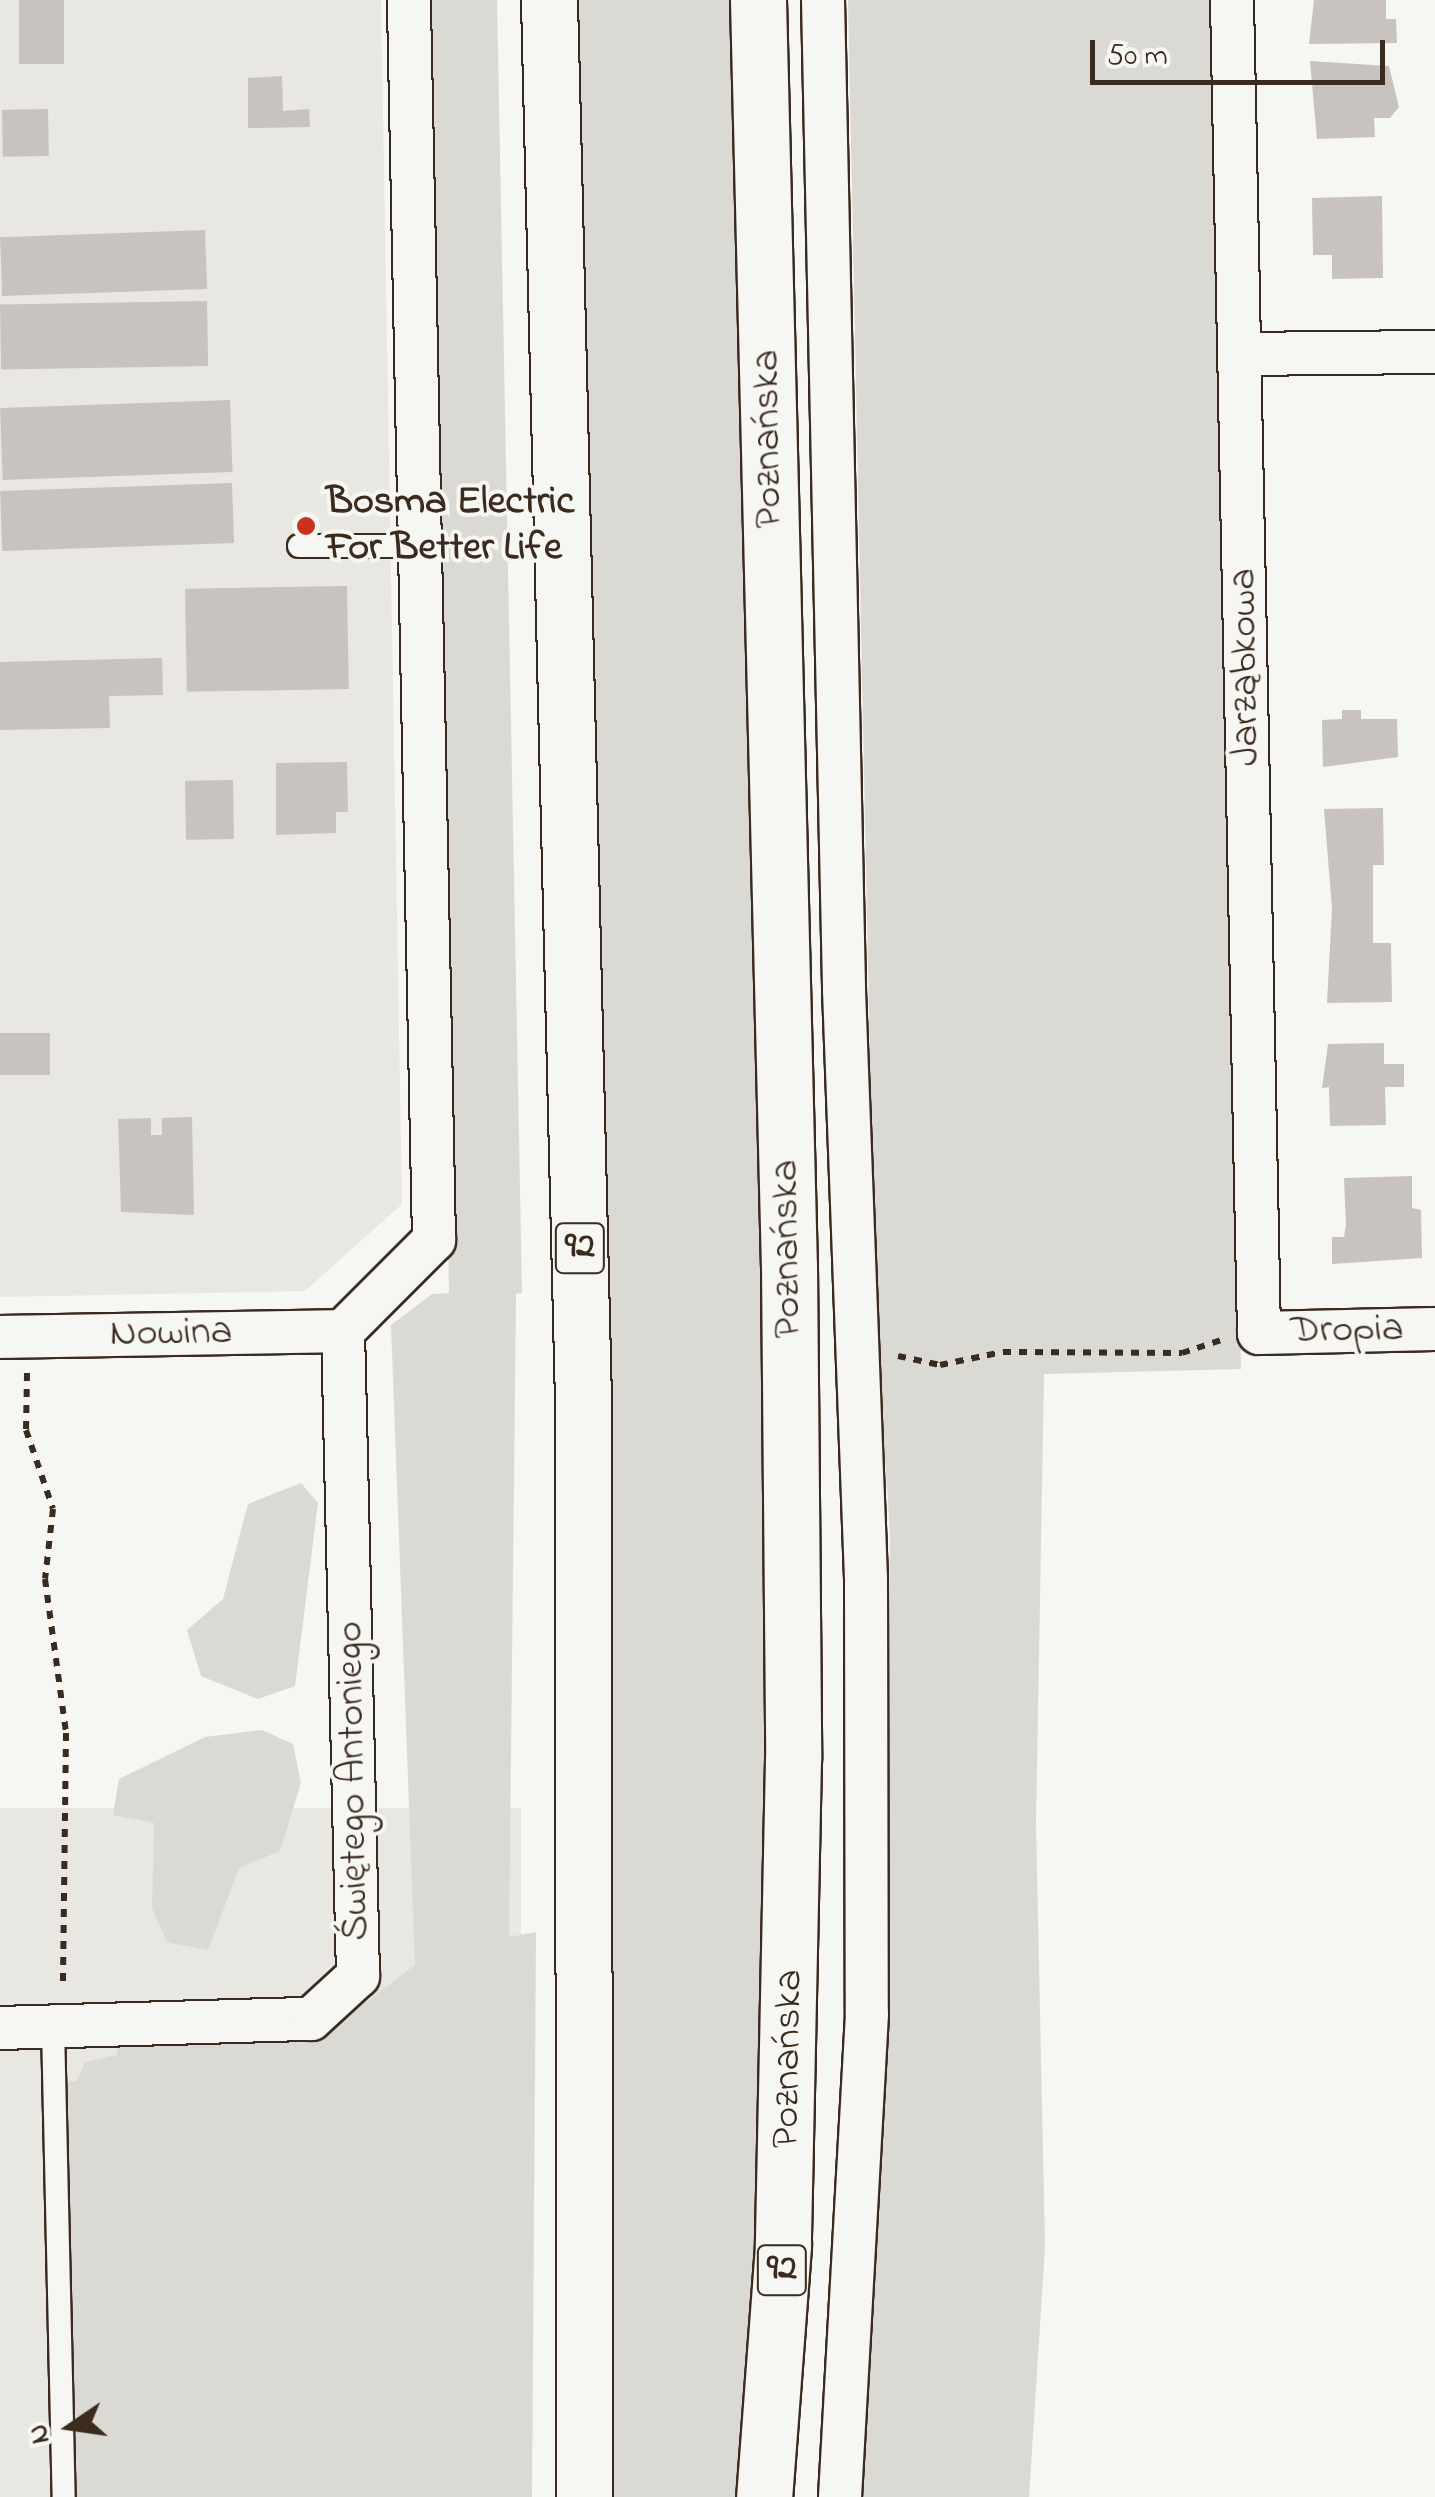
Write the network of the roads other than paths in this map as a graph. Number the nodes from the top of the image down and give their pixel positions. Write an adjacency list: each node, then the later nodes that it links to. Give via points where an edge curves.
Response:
1 (409, 0): 9 (street)
2 (549, 0): 17 (main road, 92, via 583,1397)
3 (758, 0): 18 (main road, Poznańska / 92, via 790,1266 793,1758 784,2228)
4 (823, 0): 19 (street, via 866,1579 868,2014)
5 (1232, 0): 7 (street, Jarząbkowa)
6 (1435, 352): 7 (street)
7 (1239, 354): 12 (street, Jarząbkowa)
8 (299, 546): 9 (lane)
9 (420, 546): 11 (street, via 434,1240)
10 (1435, 1329): 12 (street, Dropia)
11 (342, 1331): 13 (street, Nowina); 14 (street, Świętego Antoniego, via 358,1976 311,2018)
12 (1258, 1333)
13 (14, 1337)
14 (53, 2027): 15 (street, Świętego Antoniego); 16 (lane)
15 (0, 2028)
16 (64, 2497)
17 (584, 2497)
18 (764, 2497)
19 (840, 2497)

